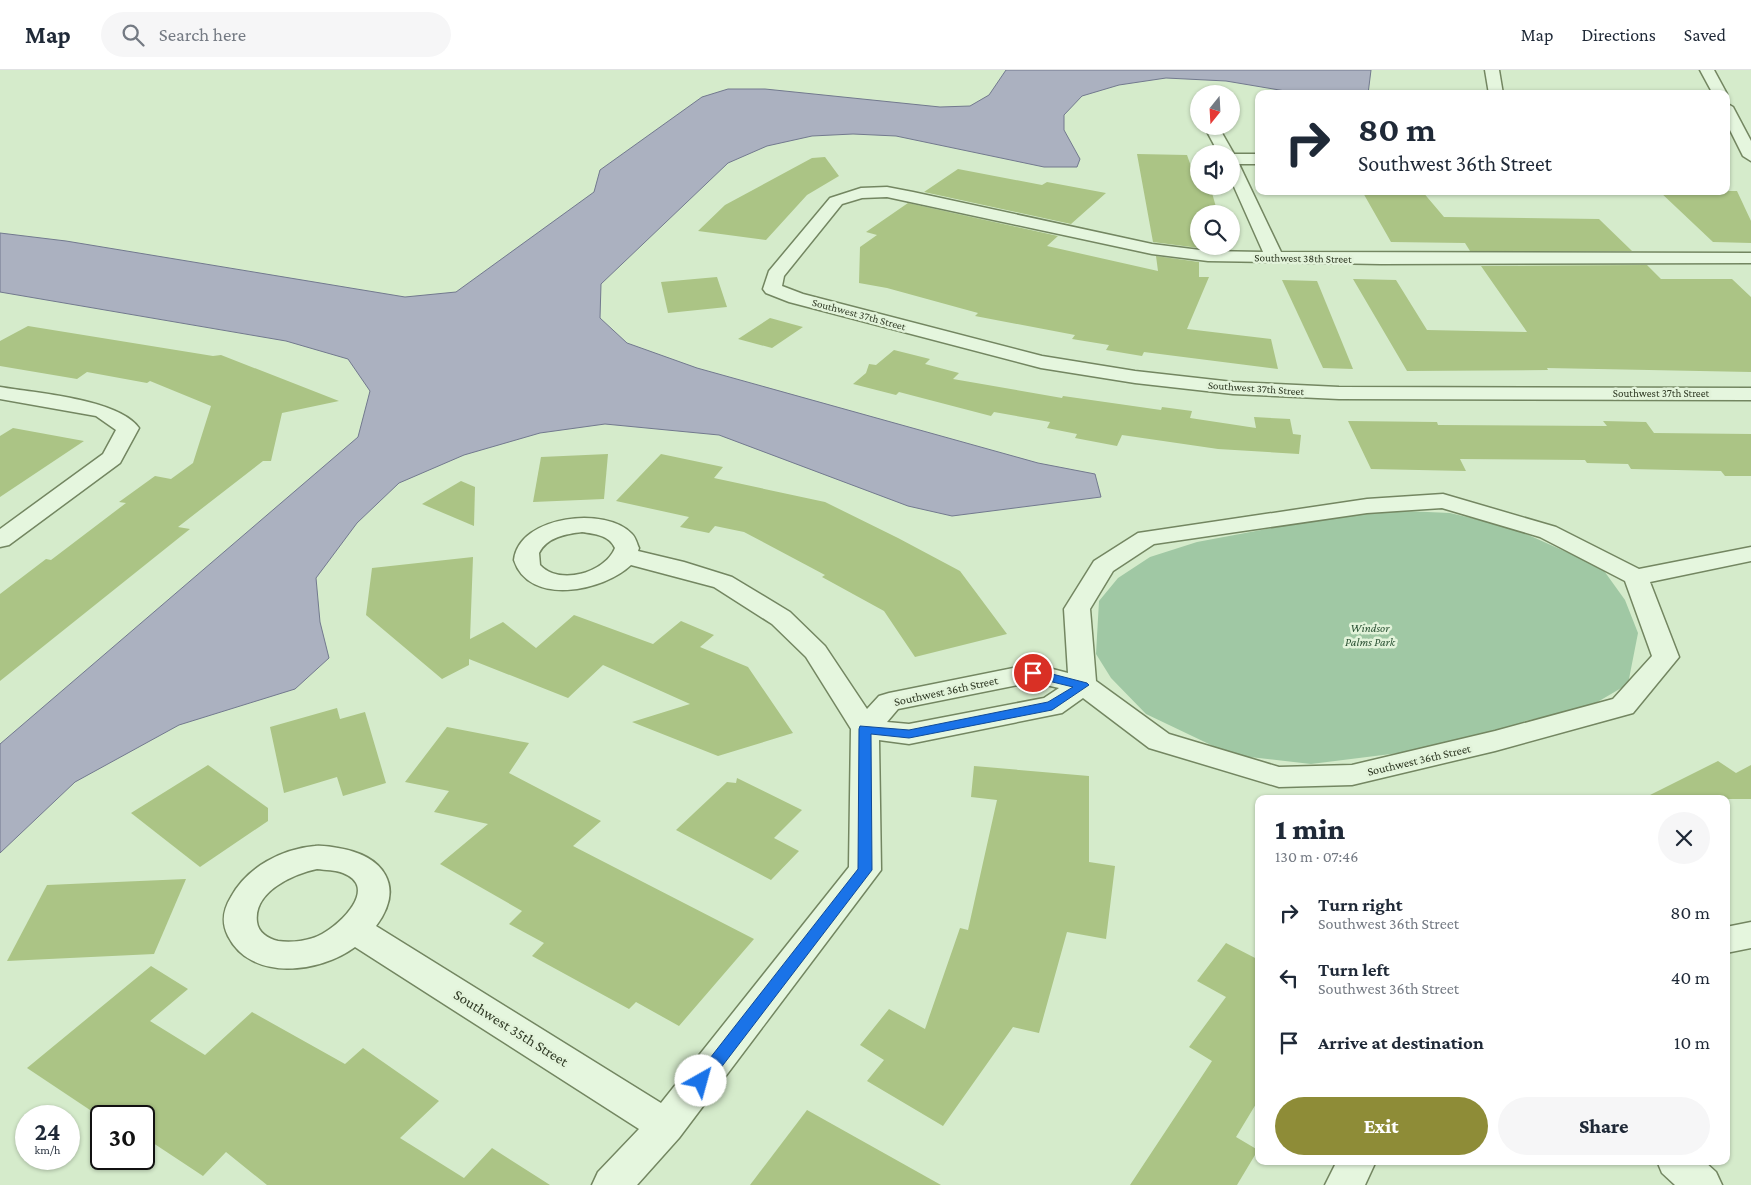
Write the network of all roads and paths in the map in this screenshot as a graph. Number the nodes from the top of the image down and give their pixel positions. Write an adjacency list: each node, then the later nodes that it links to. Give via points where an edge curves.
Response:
1 (1492, 70): 3 (street)
2 (1708, 70): 4 (street)
3 (1495, 90)
4 (1718, 90)
5 (1730, 115): 6 (street)
6 (1751, 156)
7 (1240, 160): 8 (street)
8 (1255, 160)
9 (1240, 180): 10 (street)
10 (1275, 258): 11 (street, Southwest 38th Street); 12 (street, Southwest 38th Street, via 1208,256 1152,249 913,197 886,192 861,193 836,201 775,275)
11 (1751, 258)
12 (772, 289): 14 (street, Southwest 37th Street, via 1041,362 1233,388 1340,392)
13 (0, 393): 15 (street, via 102,411 128,428 112,458)
14 (1751, 394)
15 (0, 540)
16 (1751, 554): 18 (street)
17 (626, 556): 20 (street, via 722,582 781,618 816,652)
18 (1636, 577): 19 (street, via 1548,532 1443,501 1367,506 1147,538 1104,566 1077,610); 19 (street, Southwest 36th Street, via 1666,657 1623,706 1495,742 1352,776 1279,777 1159,741)
19 (1083, 685): 20 (street, via 1052,706 909,734)
20 (865, 729): 24 (street, via 865,870)
21 (355, 930): 24 (street, Southwest 35th Street)
22 (1751, 935): 23 (street)
23 (1730, 939)
24 (666, 1126): 27 (street)
25 (1355, 1165): 28 (street)
26 (1680, 1165): 29 (street)
27 (612, 1185)
28 (1345, 1185)
29 (1702, 1185)

